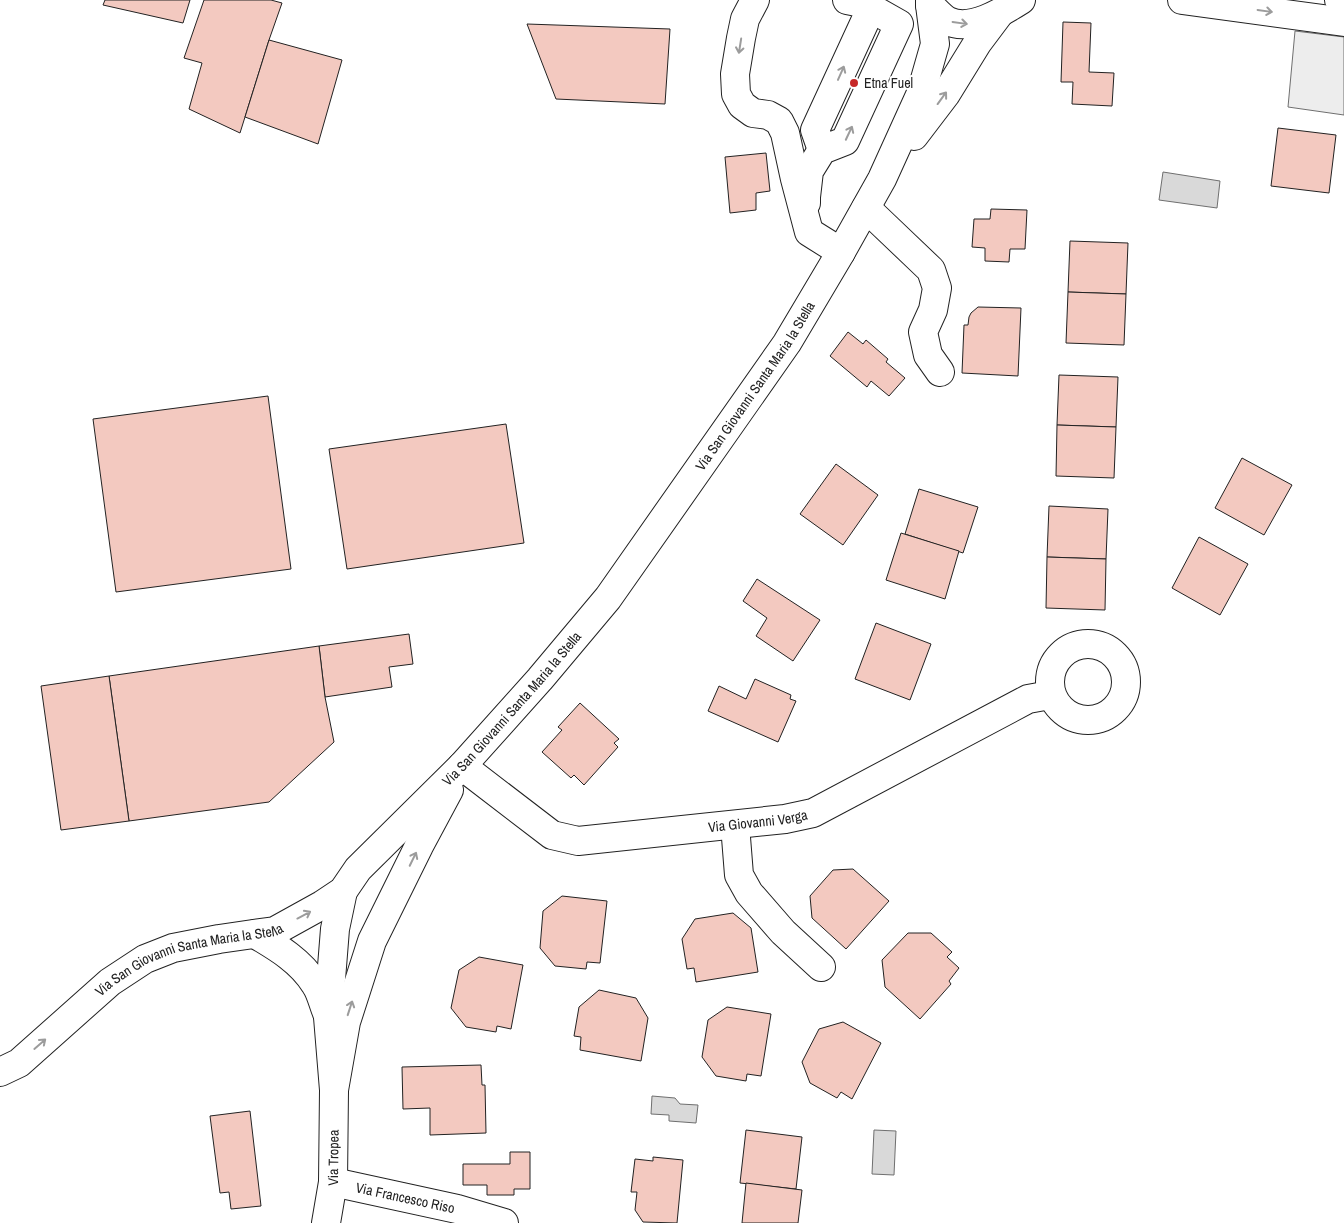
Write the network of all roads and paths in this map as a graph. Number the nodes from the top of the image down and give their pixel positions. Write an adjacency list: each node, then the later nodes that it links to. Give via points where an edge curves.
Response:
1 (755, 0): 11 (street, one-way to 11, via 745,19 741,38 736,94 742,105 779,121 785,132)
2 (1182, 0): 8 (street, one-way to 8)
3 (1339, 0): 5 (street)
4 (855, 1): 11 (street, one-way to 4, via 806,196 810,170 822,150 816,130 868,15)
5 (1344, 1)
6 (928, 2): 7 (street, one-way to 7, via 948,21 966,25); 9 (street, via 934,44 932,53 921,94)
7 (1010, 7): 9 (street, one-way to 7, via 946,94 978,42)
8 (1344, 22)
9 (882, 179): 10 (street, Via San Giovanni Santa Maria la Stella)
10 (866, 208): 12 (street, Via San Giovanni Santa Maria la Stella); 13 (street, via 932,270 937,288 933,310 923,332 928,355)
11 (809, 232): 12 (street)
12 (841, 252): 15 (street, Via San Giovanni Santa Maria la Stella, via 787,343 608,598)
13 (940, 372)
14 (1050, 695): 16 (street, Via Giovanni Verga, via 1028,699 813,813)
15 (462, 766): 16 (street, Via Giovanni Verga, via 552,835 578,841); 17 (street, Via San Giovanni Santa Maria la Stella, via 358,869); 22 (street, one-way to 15, via 346,1022 372,941)
16 (735, 825): 19 (street, via 740,875 749,893 783,932)
17 (343, 891): 18 (street, Via San Giovanni Santa Maria la Stella, one-way to 17, via 275,930); 20 (street, via 335,929)
18 (255, 934): 20 (street, via 284,951 306,971 316,985); 21 (street, Via San Giovanni Santa Maria la Stella, one-way to 18, via 19,1063 110,982 145,959 173,948)
19 (821, 967)
20 (328, 1017): 22 (street)
21 (0, 1072)
22 (334, 1090): 23 (street, Via Tropea)
23 (334, 1182): 24 (street, Via Tropea); 25 (street, Via Francesco Riso)
24 (326, 1223)
25 (504, 1223)

